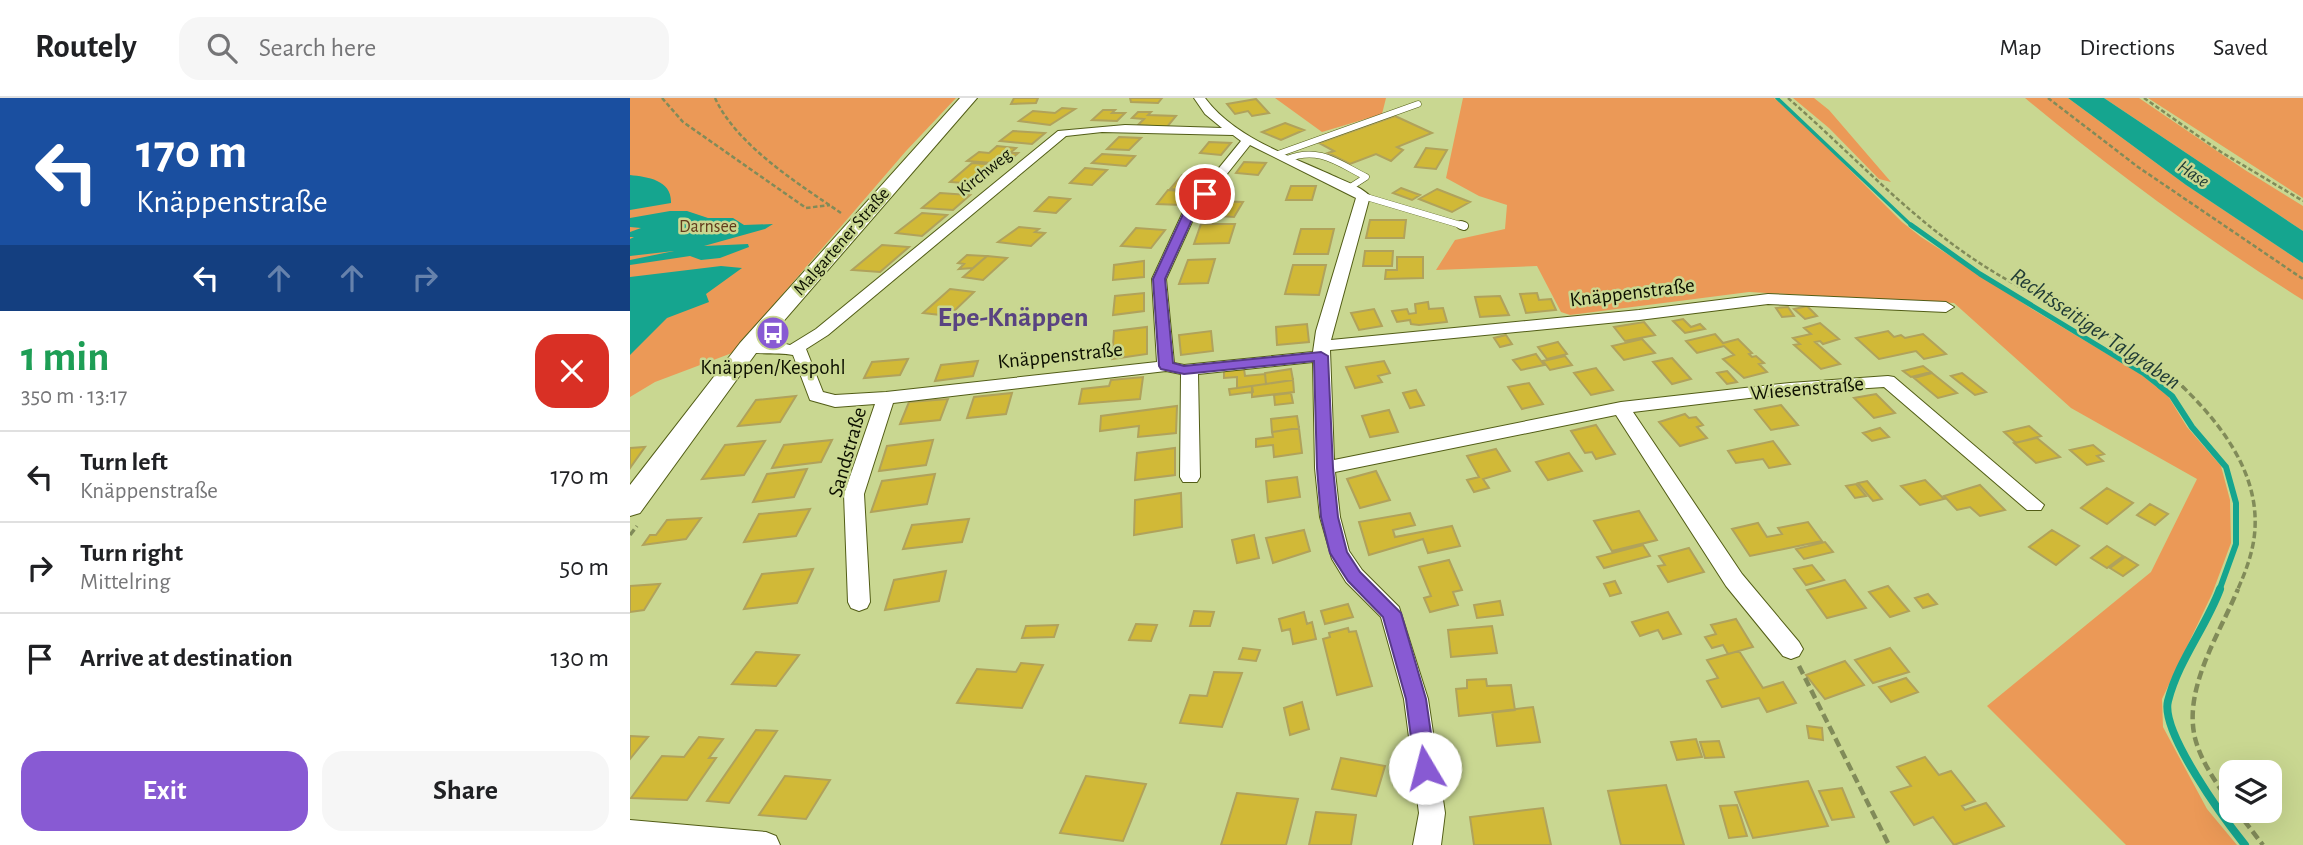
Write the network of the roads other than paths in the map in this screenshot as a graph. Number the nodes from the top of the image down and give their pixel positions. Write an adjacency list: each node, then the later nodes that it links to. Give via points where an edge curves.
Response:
1 (969, 98): 9 (street, Malgartener Straße)
2 (1199, 98): 4 (street, via 1211,116)
3 (1418, 104): 5 (lane)
4 (1243, 136): 5 (street); 10 (street, Kirchweg, via 1091,129 1062,134 822,332); 12 (street, via 1190,212 1159,279)
5 (1282, 156): 6 (street)
6 (1356, 192): 7 (lane); 11 (street)
7 (1464, 226)
8 (1946, 307): 11 (street, Knäppenstraße, via 1768,299)
9 (748, 348): 10 (street); 18 (street, Malgartener Straße)
10 (793, 350): 14 (street, Knäppenstraße, via 800,352 816,396 835,401)
11 (1322, 351): 13 (street, Knäppenstraße); 16 (street)
12 (1166, 366): 13 (street, Knäppenstraße); 14 (street, Knäppenstraße)
13 (1189, 369): 17 (street)
14 (886, 398): 20 (street, Sandstraße, via 854,494)
15 (1621, 408): 16 (street, Wiesenstraße); 19 (street, Wiesenstraße, via 1888,381); 21 (street, via 1734,580)
16 (1325, 468): 24 (street, via 1339,553 1354,576 1391,613 1416,699 1432,814)
17 (1190, 477)
18 (634, 495)
19 (2034, 505)
20 (859, 602)
21 (1791, 649)
22 (630, 833): 23 (street)
23 (766, 845)
24 (1427, 845)

